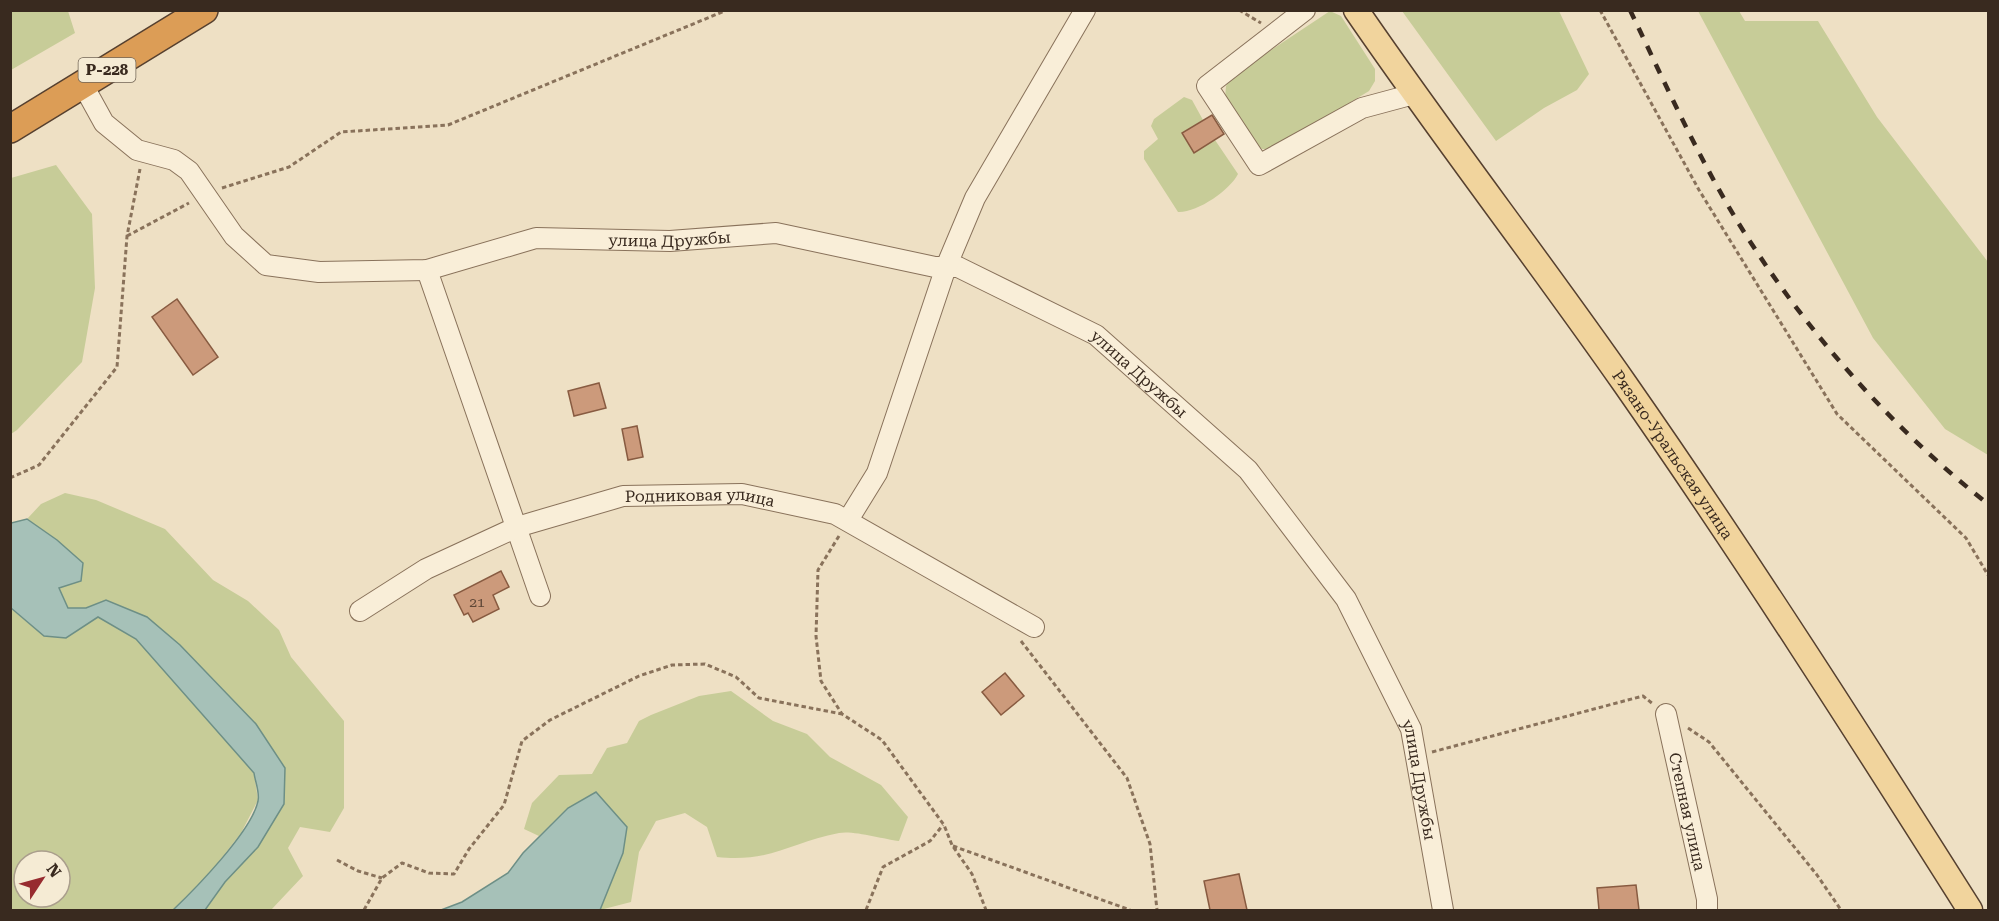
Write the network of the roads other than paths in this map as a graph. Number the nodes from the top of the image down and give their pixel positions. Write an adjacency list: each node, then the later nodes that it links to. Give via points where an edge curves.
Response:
1 (204, 10): 5 (highway, Р-228)
2 (1085, 10): 8 (street, via 975,198)
3 (1305, 10): 6 (street, via 1207,86 1259,165 1362,108)
4 (1356, 10): 6 (main road, Рязано-Уральская улица)
5 (83, 85): 7 (highway, Р-228); 9 (street, улица Дружбы, via 104,123 137,150 174,160 189,171 234,236 266,265 319,272)
6 (1414, 94): 18 (main road, Рязано-Уральская улица, via 1624,383 1784,618)
7 (10, 129)
8 (946, 267): 9 (street, улица Дружбы, via 776,233 670,241 536,238); 10 (street, via 877,472); 16 (street, улица Дружбы, via 958,267 1096,335 1248,470 1346,599 1411,729)
9 (427, 270): 11 (street)
10 (849, 520): 11 (street, Родниковая улица, via 742,494 622,496); 14 (street, Родниковая улица)
11 (517, 527): 12 (street); 13 (street, Родниковая улица, via 426,569)
12 (540, 596)
13 (360, 611)
14 (1027, 634)
15 (1666, 714): 17 (street, Степная улица)
16 (1443, 910)
17 (1707, 910)
18 (1970, 910)

